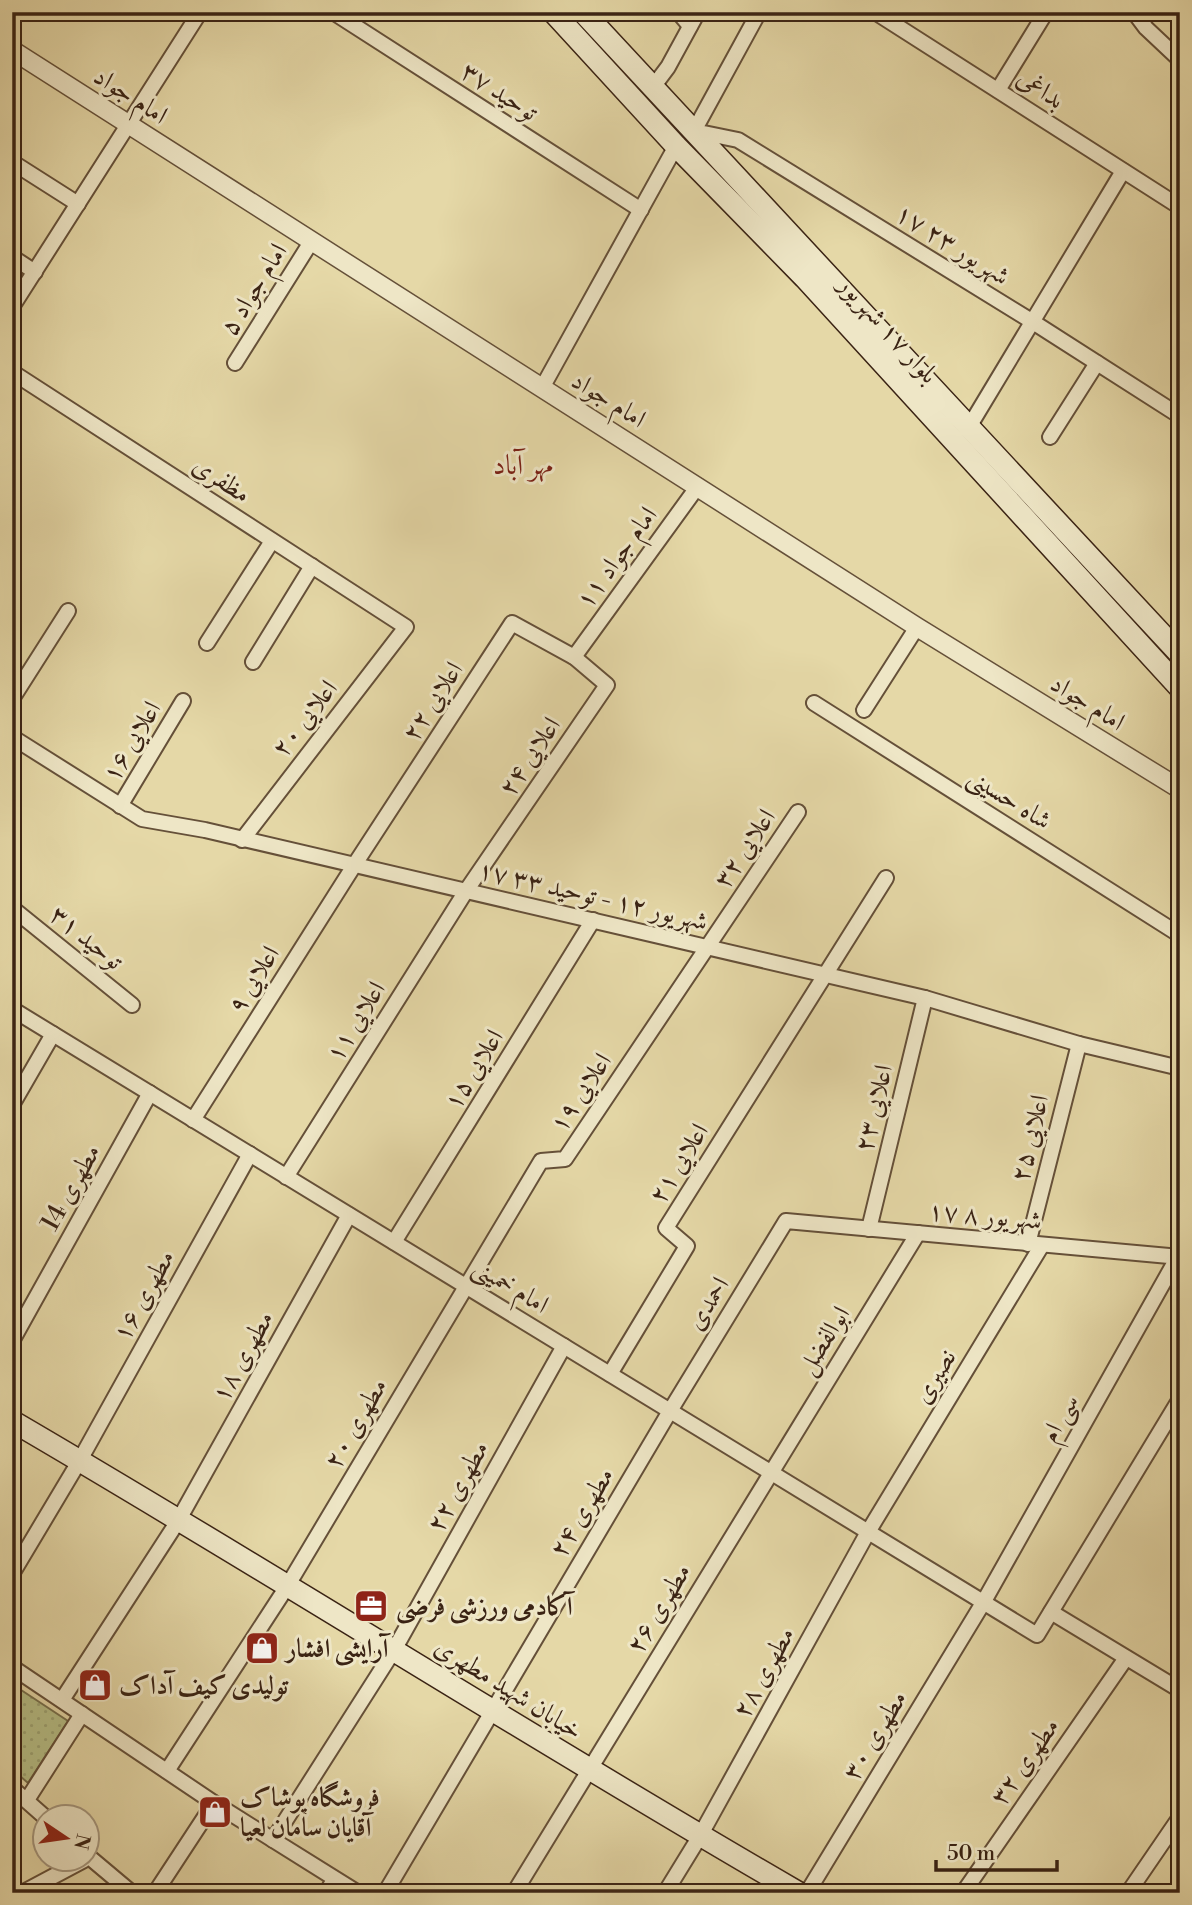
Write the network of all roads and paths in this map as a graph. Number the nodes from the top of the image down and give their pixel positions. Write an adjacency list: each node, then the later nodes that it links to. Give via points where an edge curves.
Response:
1 (200, 12): 16 (street)
2 (333, 12): 23 (street, توحید ۳۷)
3 (553, 12): 18 (main road, بلوار ۱۷ شهریور)
4 (583, 12): 14 (main road, بلوار ۱۷ شهریور)
5 (678, 12): 11 (street)
6 (698, 12): 11 (street)
7 (759, 12): 17 (street)
8 (875, 12): 15 (street, بداغی)
9 (1046, 12): 15 (street)
10 (1134, 12): 13 (street)
11 (690, 26): 14 (street)
12 (12, 50): 16 (street, امام جواد)
13 (1180, 60)
14 (653, 87): 17 (main road, بلوار ۱۷ شهریور)
15 (998, 90): 20 (street, بداغی)
16 (127, 124): 21 (street); 24 (street, امام جواد)
17 (694, 131): 28 (street, ۱۷ شهریور ۲۳, via 738,140); 34 (main road, بلوار ۱۷ شهریور)
18 (676, 146): 23 (street); 46 (main road, بلوار ۱۷ شهریور, via 804,278)
19 (12, 162): 21 (street)
20 (1123, 171): 22 (street, بداغی); 28 (street)
21 (78, 204): 26 (street)
22 (1180, 207)
23 (641, 210): 32 (street)
24 (311, 242): 29 (street, امام جواد ۵); 32 (street, امام جواد)
25 (12, 257): 26 (street)
26 (35, 272): 27 (street)
27 (12, 306)
28 (1033, 322): 30 (street, ۱۷ شهریور ۲۳); 34 (street)
29 (235, 363)
30 (1097, 363): 33 (street, ۱۷ شهریور ۲۳); 35 (street)
31 (12, 372): 37 (street, مظفری)
32 (542, 388): 36 (street, امام جواد)
33 (1180, 416)
34 (969, 428): 43 (main road, بلوار ۱۷ شهریور)
35 (1050, 437)
36 (698, 486): 41 (street, امام جواد); 44 (street, امام جواد ۱۱)
37 (272, 541): 38 (street, مظفری); 42 (street)
38 (312, 566): 40 (street, مظفری); 45 (street)
39 (68, 611): 47 (street)
40 (405, 627): 55 (street, اعلایی ۲۰)
41 (917, 627): 50 (street); 52 (street, امام جواد)
42 (206, 643)
43 (1180, 654)
44 (574, 657): 56 (street, اعلایی ۲۲, via 512,623); 58 (street, اعلایی ۲۴, via 607,685)
45 (253, 662)
46 (1180, 688)
47 (12, 699)
48 (183, 701): 53 (street, اعلایی ۱۶)
49 (814, 703): 61 (street, شاه حسینی)
50 (864, 710)
51 (12, 737): 53 (street, ۱۷ شهریور ۱۲ - توحید ۳۳)
52 (1180, 789)
53 (120, 806): 55 (street, ۱۷ شهریور ۱۲ - توحید ۳۳, via 142,819)
54 (798, 812): 62 (street, اعلایی ۳۲)
55 (242, 840): 56 (street, ۱۷ شهریور ۱۲ - توحید ۳۳)
56 (355, 864): 58 (street, ۱۷ شهریور ۱۲ - توحید ۳۳); 72 (street, اعلایی ۹)
57 (886, 878): 63 (street)
58 (466, 891): 60 (street, ۱۷ شهریور ۱۲ - توحید ۳۳); 74 (street, اعلایی ۱۱)
59 (12, 908): 65 (street, توحید ۳۱)
60 (593, 920): 62 (street, ۱۷ شهریور ۱۲ - توحید ۳۳); 79 (street, اعلایی ۱۵)
61 (1180, 935)
62 (707, 946): 63 (street, ۱۷ شهریور ۱۲ - توحید ۳۳); 82 (street, اعلایی ۱۹, via 565,1158 541,1161)
63 (826, 975): 64 (street, ۱۷ شهریور ۱۲ - توحید ۳۳); 85 (street, اعلایی ۲۱, via 666,1228 687,1246)
64 (925, 998): 68 (street, ۱۷ شهریور ۱۲ - توحید ۳۳); 77 (street, اعلایی ۲۳)
65 (132, 1005)
66 (12, 1009): 67 (street, امام خمینی)
67 (52, 1034): 70 (street, امام خمینی); 71 (street)
68 (1079, 1044): 69 (street, ۱۷ شهریور ۱۲ - توحید ۳۳); 80 (street, اعلایی ۲۵)
69 (1180, 1068)
70 (150, 1093): 72 (street, امام خمینی); 83 (street, مطهری 14)
71 (12, 1105)
72 (193, 1120): 73 (street, امام خمینی)
73 (250, 1154): 74 (street, امام خمینی); 89 (street, مطهری ۱۶)
74 (286, 1177): 75 (street, امام خمینی)
75 (349, 1215): 79 (street, امام خمینی); 91 (street, مطهری ۱۸)
76 (786, 1221): 77 (street, ۱۷ شهریور ۸); 87 (street, احمدی)
77 (869, 1229): 78 (street, ۱۷ شهریور ۸)
78 (918, 1233): 80 (street, ۱۷ شهریور ۸); 90 (street, ابوالفضل)
79 (394, 1242): 82 (street, امام خمینی)
80 (1035, 1244): 81 (street, ۱۷ شهریور ۸); 92 (street, نصیری)
81 (1179, 1252): 95 (street, سی ام)
82 (465, 1286): 84 (street, امام خمینی); 94 (street, مطهری ۲۰)
83 (12, 1341)
84 (564, 1346): 85 (street, امام خمینی); 97 (street, مطهری ۲۲)
85 (610, 1374): 87 (street, امام خمینی)
86 (1180, 1399): 96 (street)
87 (670, 1411): 90 (street, امام خمینی); 102 (street, مطهری ۲۴)
88 (12, 1421): 89 (main road, خیابان شهید مطهری)
89 (80, 1460): 91 (main road, خیابان شهید مطهری); 93 (street, مطهری ۱۶)
90 (770, 1472): 92 (street, امام خمینی); 104 (street, مطهری ۲۶)
91 (178, 1521): 94 (main road, خیابان شهید مطهری); 101 (street, مطهری ۱۸)
92 (868, 1532): 95 (street, امام خمینی); 111 (street, مطهری ۲۸)
93 (12, 1574)
94 (288, 1585): 97 (main road, خیابان شهید مطهری); 105 (street, مطهری ۲۰)
95 (983, 1602): 96 (street, امام خمینی, via 1037,1635); 124 (street, مطهری ۳۰)
96 (1051, 1612): 98 (street)
97 (394, 1650): 102 (main road, خیابان شهید مطهری); 112 (street, مطهری ۲۲)
98 (1126, 1658): 100 (street); 125 (street, مطهری ۳۲)
99 (12, 1667): 101 (street)
100 (1180, 1690)
101 (62, 1700): 103 (street)
102 (492, 1711): 104 (main road, خیابان شهید مطهری); 120 (street, مطهری ۲۴)
103 (82, 1713): 105 (street); 107 (street)
104 (589, 1770): 111 (main road, خیابان شهید مطهری); 121 (street, مطهری ۲۶)
105 (167, 1771): 108 (street)
106 (12, 1788): 107 (street)
107 (27, 1800): 109 (street)
108 (214, 1803): 112 (street); 118 (street)
109 (32, 1805)
110 (1180, 1817): 126 (street)
111 (700, 1836): 122 (street, مطهری ۲۸); 123 (main road, خیابان شهید مطهری)
112 (273, 1840): 115 (street)
113 (102, 1869): 117 (street)
114 (56, 1874): 116 (street)
115 (330, 1886): 119 (street)
116 (22, 1893)
117 (132, 1893)
118 (155, 1893)
119 (358, 1893)
120 (385, 1893)
121 (514, 1893)
122 (664, 1893)
123 (799, 1893)
124 (807, 1893)
125 (963, 1893)
126 (1128, 1893)

